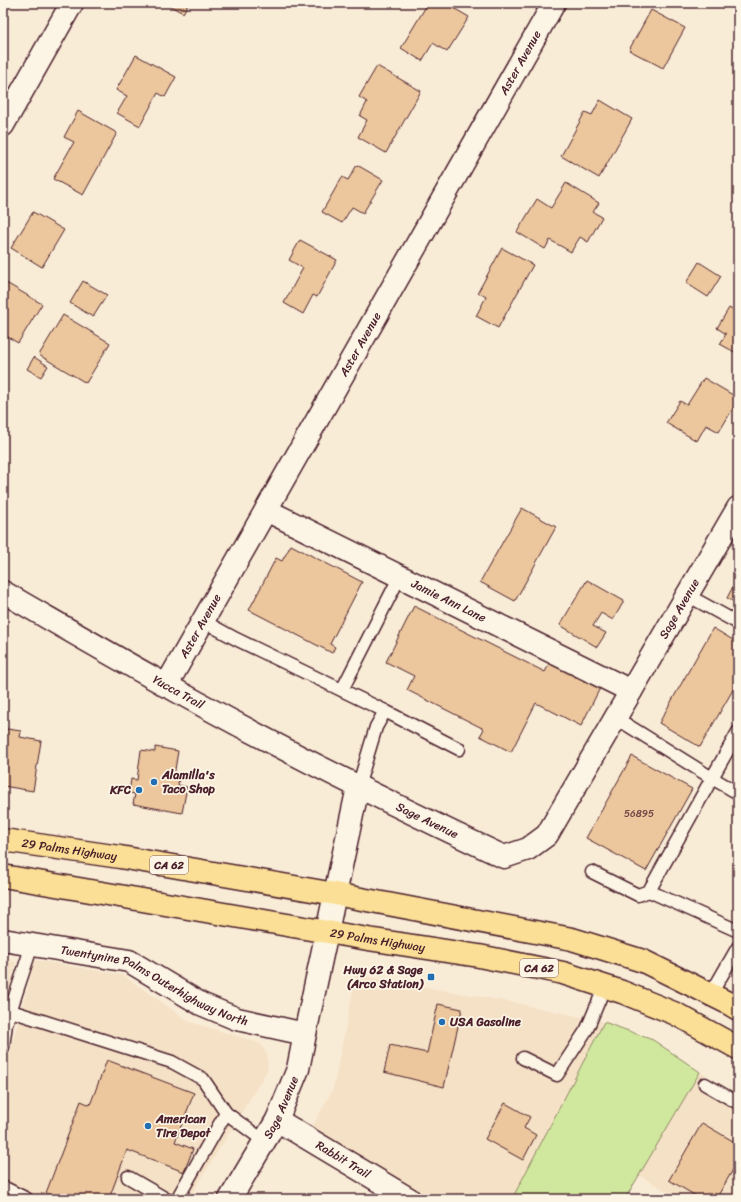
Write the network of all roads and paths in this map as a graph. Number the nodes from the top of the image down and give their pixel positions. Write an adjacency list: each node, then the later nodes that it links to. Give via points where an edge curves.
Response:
1 (72, 3): 3 (street)
2 (554, 3): 5 (street, Aster Avenue)
3 (3, 125)
4 (738, 508): 8 (street, Sage Avenue)
5 (266, 510): 6 (street, Jamie Ann Lane); 9 (street, Aster Avenue)
6 (400, 576): 12 (lane); 13 (street, Jamie Ann Lane)
7 (3, 592): 11 (street, Yucca Trail)
8 (687, 595): 10 (lane); 13 (street, Sage Avenue)
9 (203, 621): 11 (street, Aster Avenue); 12 (lane)
10 (738, 623)
11 (166, 686): 19 (street, Yucca Trail)
12 (342, 690): 14 (lane)
13 (632, 691): 15 (street, Sage Avenue)
14 (385, 711): 17 (lane); 19 (lane, via 376,727)
15 (616, 718): 18 (lane); 19 (street, Sage Avenue, via 547,836 528,849 504,857)
16 (738, 732): 18 (lane)
17 (459, 749)
18 (712, 778): 20 (lane); 24 (lane)
19 (358, 787): 25 (street, Sage Avenue)
20 (738, 793)
21 (3, 840): 25 (main road, 29 Palms Highway / CA 62, via 120,857)
22 (592, 872): 24 (lane, via 638,895)
23 (3, 876): 27 (main road, 29 Palms Highway / CA 62)
24 (649, 891): 26 (lane)
25 (335, 894): 27 (street, Sage Avenue); 32 (main road, 29 Palms Highway / CA 62, via 572,939 643,961)
26 (738, 931)
27 (328, 932): 31 (main road, 29 Palms Highway / CA 62, via 479,956 563,973); 35 (street, Sage Avenue)
28 (3, 940): 29 (street, Twentynine Palms Outerhighway North)
29 (32, 945): 34 (lane); 35 (street, Twentynine Palms Outerhighway North, via 129,962 201,1004 237,1019)
30 (738, 947): 32 (lane)
31 (605, 986): 37 (main road, 29 Palms Highway / CA 62, via 676,1014); 38 (lane, via 587,1029 557,1075)
32 (711, 994): 33 (main road, 29 Palms Highway / CA 62)
33 (738, 1009)
34 (11, 1011): 36 (lane, via 6,1024); 41 (lane, via 172,1062 203,1079)
35 (305, 1034): 42 (street, Sage Avenue, via 298,1069)
36 (3, 1047)
37 (738, 1048)
38 (523, 1058)
39 (705, 1084): 40 (lane)
40 (738, 1103)
41 (226, 1113): 43 (lane); 48 (lane)
42 (277, 1120): 43 (street, Sage Avenue); 50 (street, Rabbit Trail)
43 (264, 1141): 49 (street, Sage Avenue)
44 (128, 1177): 47 (lane)
45 (3, 1187): 46 (lane)
46 (27, 1199)
47 (166, 1199)
48 (177, 1199)
49 (230, 1199)
50 (409, 1199)

